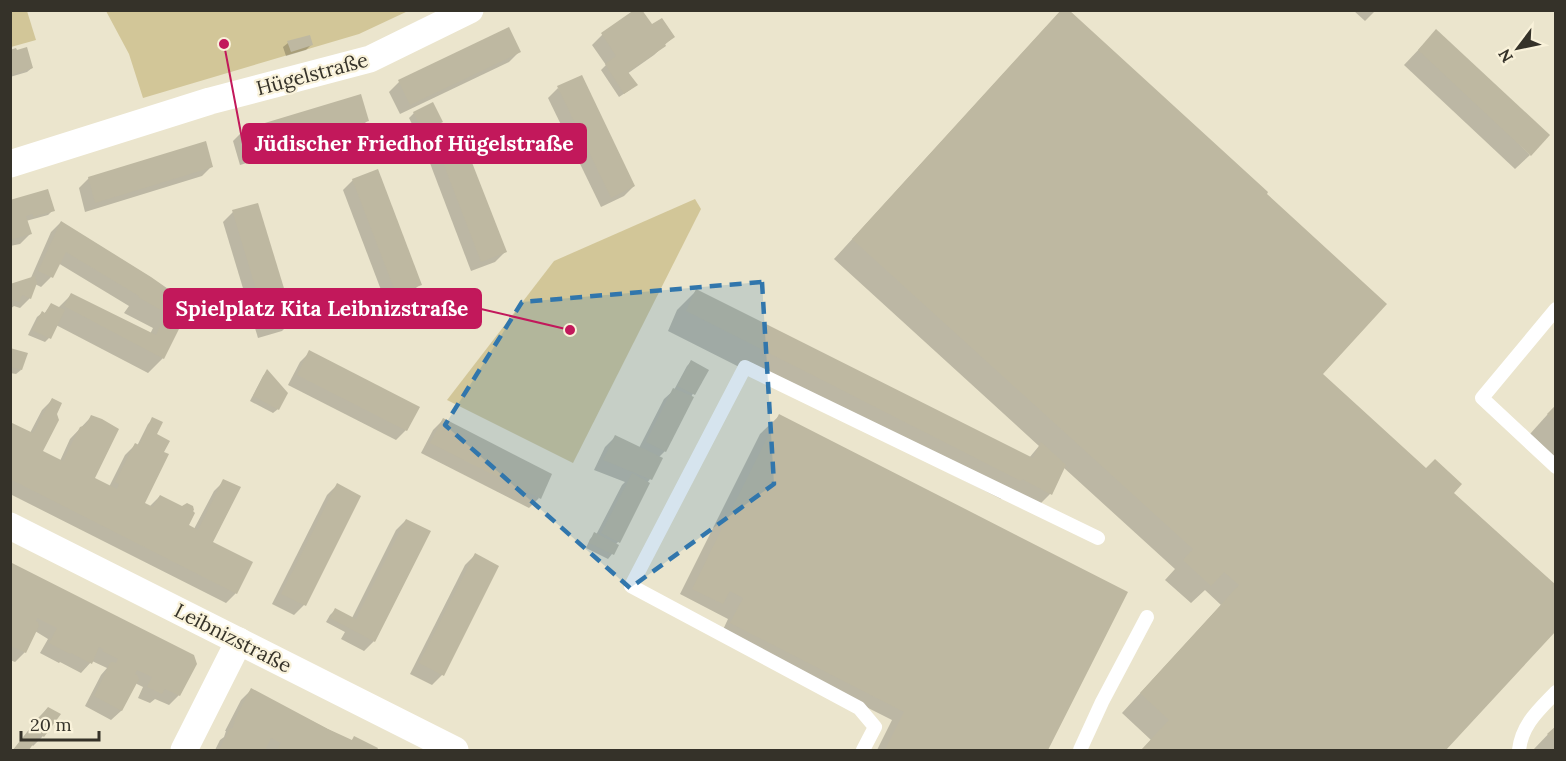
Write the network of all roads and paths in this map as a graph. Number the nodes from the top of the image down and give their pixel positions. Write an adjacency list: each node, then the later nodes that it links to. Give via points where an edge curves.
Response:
1 (470, 10): 2 (street, Hügelstraße, via 370,59 210,101)
2 (10, 164)
3 (1556, 309): 4 (lane, via 1482,398)
4 (1556, 467)
5 (10, 526): 8 (street, Leibnizstraße)
6 (1098, 537): 12 (lane, via 745,366 631,586 859,708 875,727)
7 (1148, 617): 13 (lane)
8 (239, 641): 10 (street); 11 (street, Leibnizstraße)
9 (1556, 692): 14 (lane, via 1527,724)
10 (184, 750)
11 (455, 750)
12 (863, 750)
13 (1080, 750)
14 (1519, 750)

